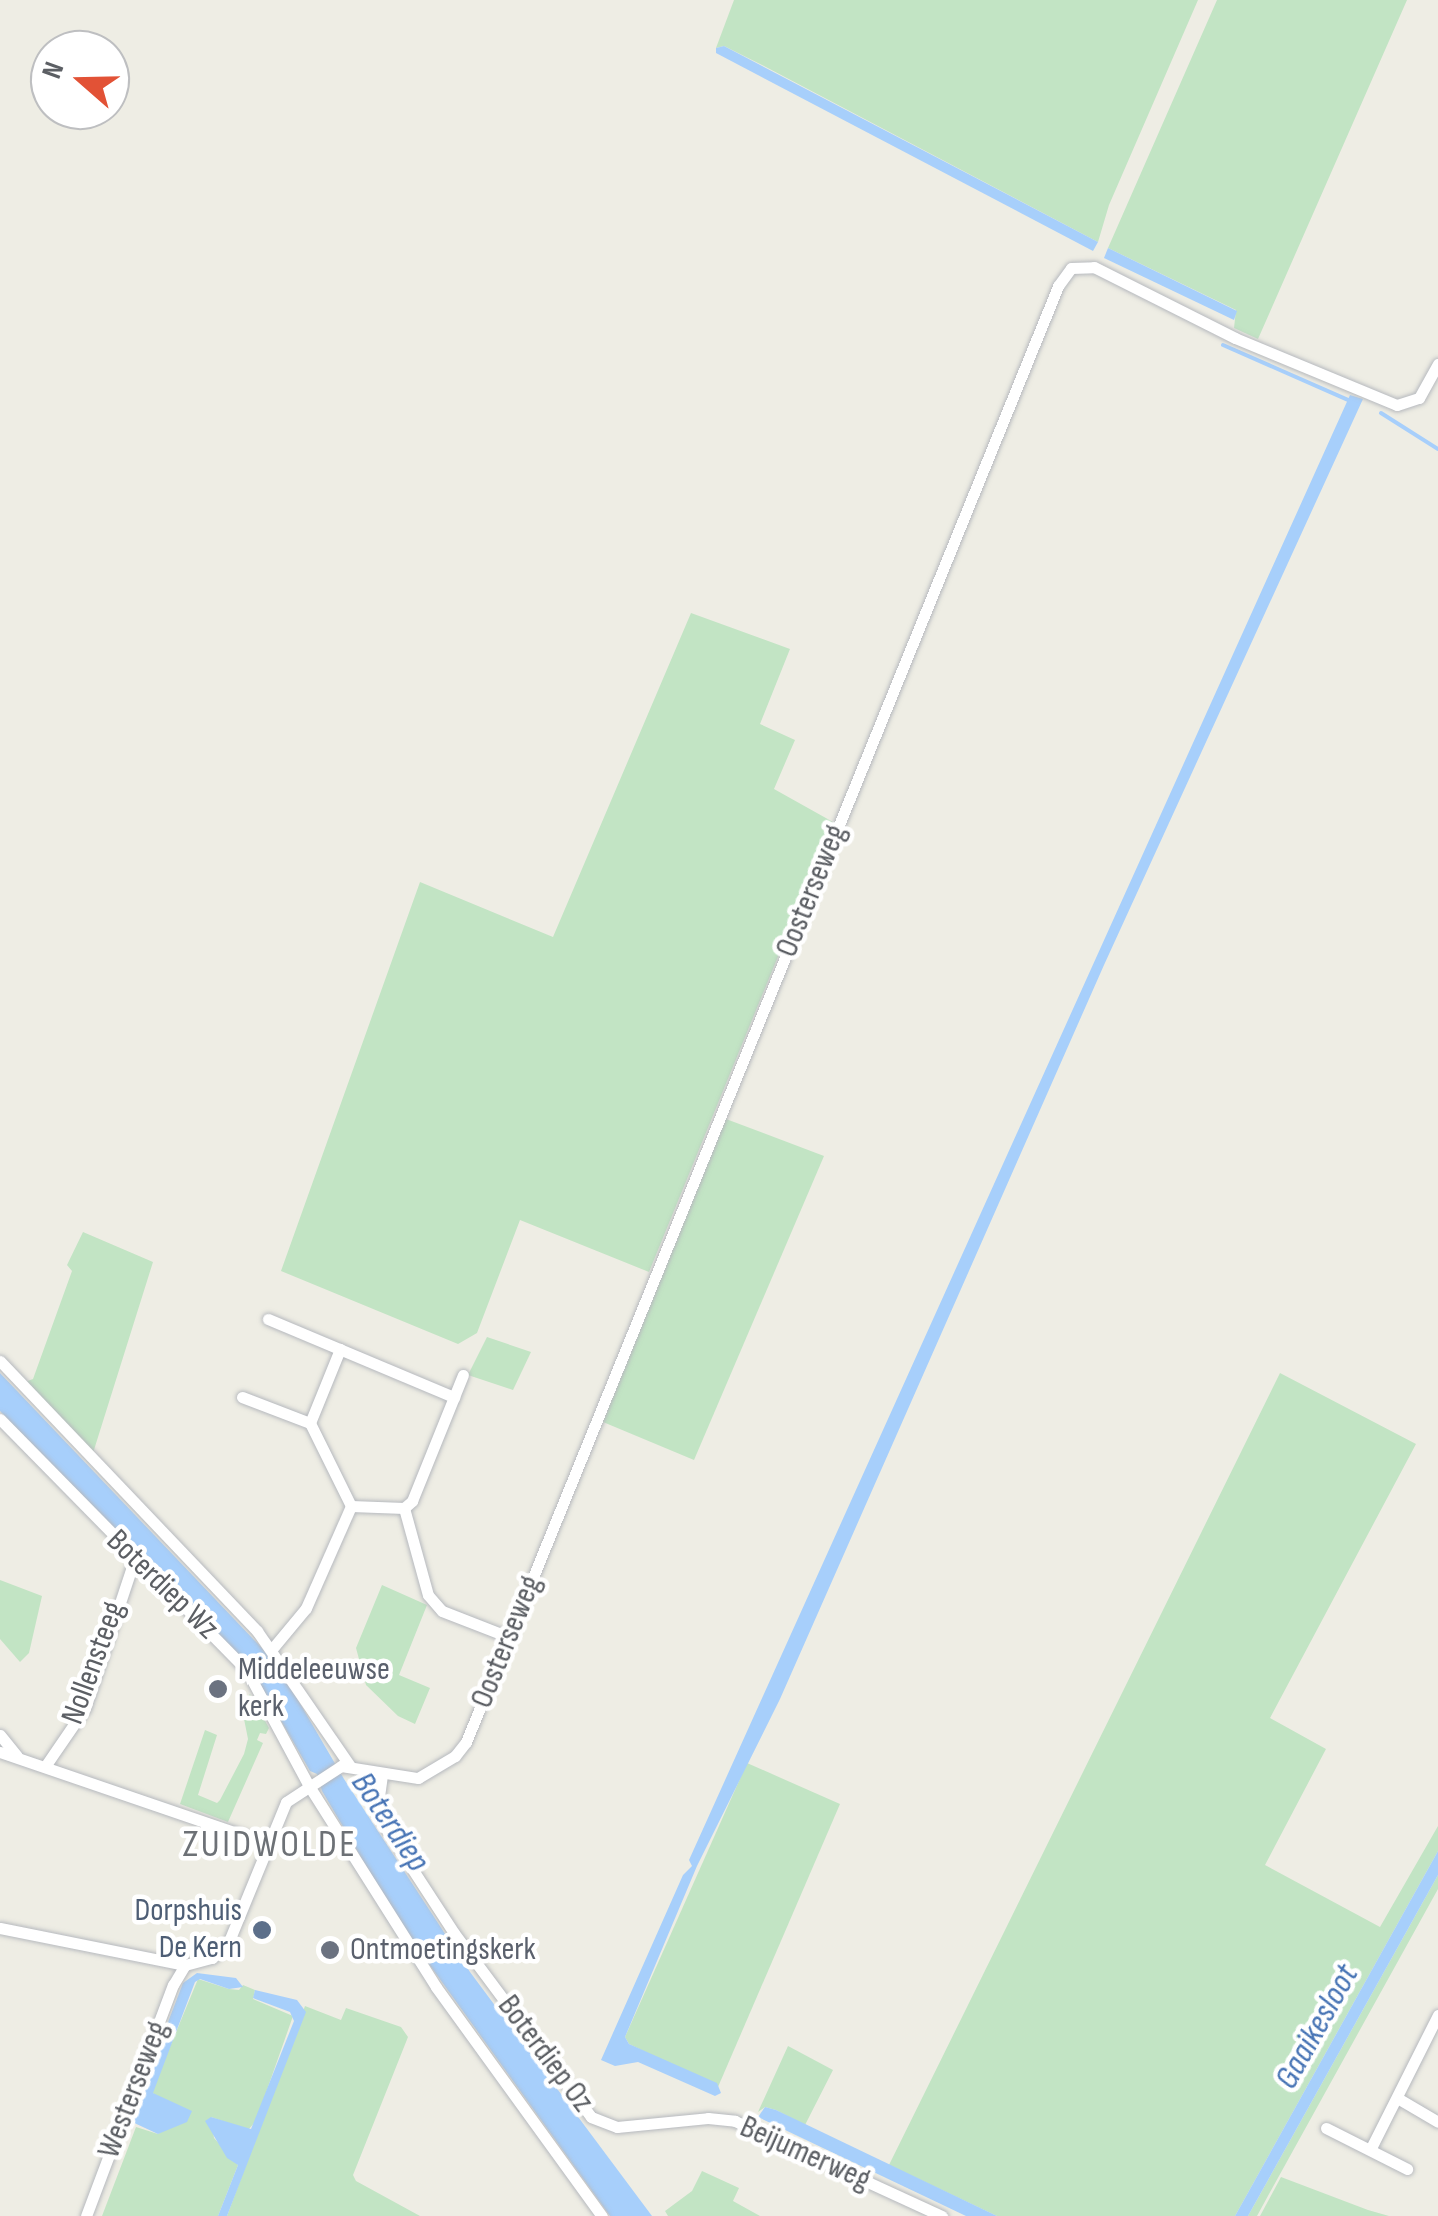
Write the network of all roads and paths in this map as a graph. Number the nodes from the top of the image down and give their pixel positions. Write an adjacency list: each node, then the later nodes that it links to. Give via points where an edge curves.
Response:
1 (1438, 364): 13 (street, Oosterseweg, via 1420,398 1397,405 1235,338 1094,267 1077,265 1064,276)
2 (268, 1318): 3 (street)
3 (340, 1348): 6 (street); 9 (street)
4 (0, 1361): 14 (street)
5 (463, 1375): 6 (street)
6 (454, 1396): 11 (street)
7 (242, 1397): 9 (street)
8 (0, 1419): 12 (street, Boterdiep Wz)
9 (310, 1422): 10 (street)
10 (351, 1506): 11 (street); 14 (street, via 306,1608)
11 (404, 1508): 13 (street, via 428,1595 442,1611)
12 (135, 1558): 18 (street, Nollensteeg, via 84,1708); 21 (street, Boterdiep Wz, via 246,1669)
13 (510, 1637): 20 (street, Oosterseweg, via 454,1756 418,1778)
14 (272, 1649): 19 (street)
15 (0, 1735): 17 (street)
16 (0, 1752): 17 (street)
17 (17, 1756): 18 (street)
18 (46, 1765): 22 (street)
19 (345, 1766): 20 (street, Oosterseweg); 21 (street)
20 (382, 1776): 28 (street, Boterdiep Oz, via 377,1812 383,1824 582,2109)
21 (311, 1785): 22 (street, via 286,1802); 33 (street, Boterdiep Wz, via 436,1987)
22 (266, 1843): 24 (street, via 229,1941 212,1958)
23 (0, 1928): 24 (street)
24 (185, 1965): 32 (street, Westerseweg)
25 (1438, 2016): 26 (street)
26 (1399, 2099): 27 (street); 30 (street)
27 (1438, 2122)
28 (603, 2124): 34 (street, Beijumerweg, via 734,2121)
29 (1326, 2128): 30 (street)
30 (1371, 2148): 31 (street)
31 (1407, 2169)
32 (86, 2216)
33 (602, 2216)
34 (942, 2216)

